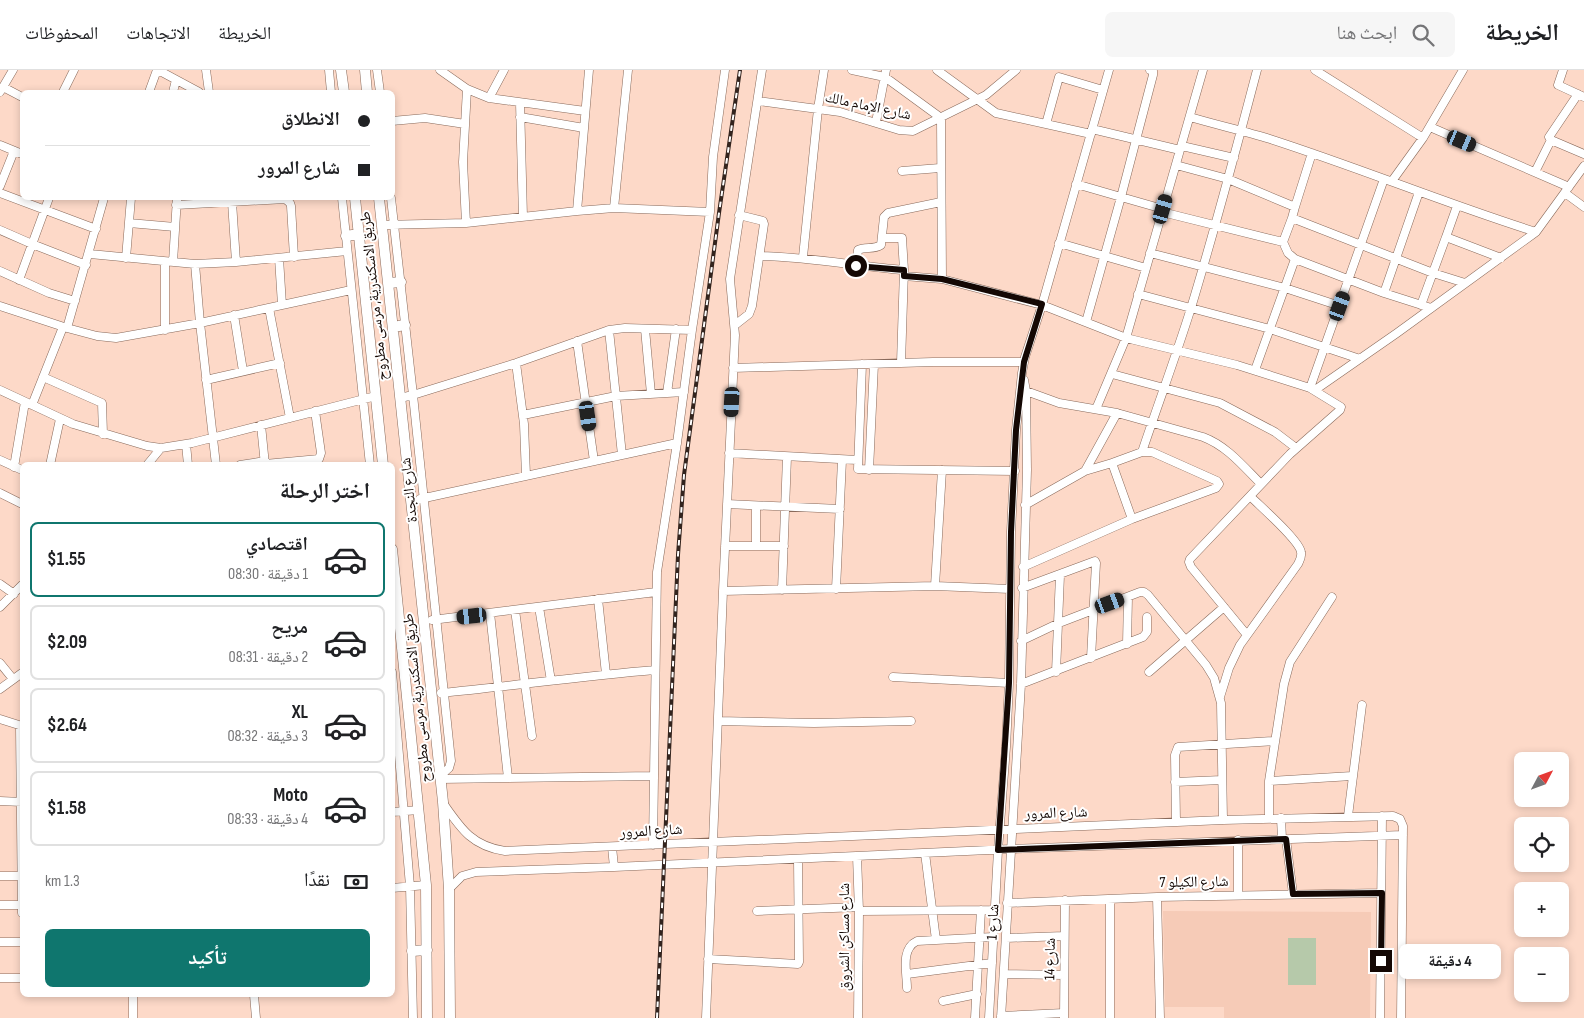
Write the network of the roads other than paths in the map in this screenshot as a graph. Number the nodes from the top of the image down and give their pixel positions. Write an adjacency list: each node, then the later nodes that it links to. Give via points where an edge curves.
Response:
1 (13, 70): 29 (street)
2 (74, 70): 30 (street)
3 (206, 70): 34 (street)
4 (329, 70): 35 (street)
5 (341, 70): 36 (main road)
6 (365, 70): 37 (main road)
7 (378, 70): 38 (street)
8 (440, 70): 28 (street)
9 (504, 70): 42 (street)
10 (589, 70): 47 (street)
11 (628, 70): 99 (street)
12 (725, 70): 103 (street, via 713,157)
13 (762, 70): 44 (street)
14 (824, 70): 46 (street)
15 (852, 70): 26 (street)
16 (937, 70): 43 (street)
17 (1109, 70): 39 (street, شارع 1)
18 (1150, 70): 60 (street, via 1153,74)
19 (1203, 70): 50 (street)
20 (1257, 70): 57 (street)
21 (1314, 70): 59 (street)
22 (1463, 70): 55 (street)
23 (1564, 70): 41 (street, via 1558,85)
24 (161, 71): 27 (street); 31 (street)
25 (1012, 71): 43 (street, شارع الإمام مالك, via 993,90)
26 (885, 74): 49 (street); 52 (street)
27 (176, 80): 32 (street); 33 (street)
28 (467, 89): 42 (street); 53 (street)
29 (1, 90): 40 (street)
30 (64, 90)
31 (150, 90)
32 (174, 90)
33 (195, 90)
34 (209, 90)
35 (331, 90)
36 (344, 90)
37 (367, 90)
38 (380, 90)
39 (1103, 90): 54 (street, via 1059,77); 58 (street, شارع 1)
40 (20, 96)
41 (1581, 96): 61 (street, via 1549,137)
42 (489, 98): 45 (street)
43 (978, 99): 49 (street, شارع الإمام مالك); 54 (street, via 996,112)
44 (758, 101): 46 (street, شارع الإمام مالك); 104 (street)
45 (520, 103): 47 (street); 48 (street)
46 (818, 108): 52 (street, شارع الإمام مالك); 130 (street)
47 (585, 111): 56 (street)
48 (520, 116): 56 (street); 105 (street)
49 (941, 118): 52 (street, شارع الإمام مالك, via 913,131); 71 (street)
50 (1190, 118): 57 (street); 63 (street)
51 (395, 121): 53 (street, via 425,118)
52 (876, 122)
53 (465, 124): 108 (street)
54 (1046, 124): 58 (street)
55 (1430, 127): 59 (street); 73 (street)
56 (584, 128): 102 (street)
57 (1242, 131): 66 (street); 68 (street)
58 (1091, 132): 60 (street); 77 (street, شارع 1)
59 (1423, 138): 76 (street)
60 (1137, 139): 63 (street); 82 (street)
61 (1551, 140): 67 (street); 73 (street)
62 (0, 145): 64 (street)
63 (1181, 148): 68 (street); 69 (street)
64 (14, 151): 65 (street); 78 (street)
65 (20, 153)
66 (1312, 153): 76 (street); 97 (street)
67 (1584, 154)
68 (1234, 158): 75 (street)
69 (1176, 165): 75 (street); 101 (street)
70 (1584, 166): 74 (street)
71 (940, 168): 72 (street); 95 (street)
72 (902, 171)
73 (1535, 172): 79 (street)
74 (1581, 175): 79 (street)
75 (1228, 179): 97 (street); 109 (street)
76 (1388, 180): 80 (street); 123 (street)
77 (1076, 184): 82 (street); 122 (street, شارع 1)
78 (0, 186)
79 (1567, 190): 98 (street); 115 (street)
80 (1419, 192): 96 (street); 133 (street)
81 (0, 193): 100 (street)
82 (1121, 197): 101 (street); 128 (street)
83 (48, 200): 100 (street)
84 (103, 200): 113 (street)
85 (131, 200): 107 (street)
86 (222, 200): 93 (street); 94 (street)
87 (267, 200): 94 (street)
88 (288, 200): 129 (street)
89 (342, 200): 117 (street)
90 (355, 200): 116 (main road, طريق الاسكندرية, مرسى مطروح)
91 (379, 200): 110 (main road, طريق الاسكندرية, مرسى مطروح)
92 (391, 200): 111 (street, شارع النجدة)
93 (177, 202): 112 (street)
94 (232, 202): 137 (street)
95 (941, 202): 119 (street, via 888,213 884,217); 146 (street)
96 (1457, 206): 115 (street); 118 (street)
97 (1296, 207): 106 (street)
98 (1584, 207)
99 (614, 208): 102 (street); 103 (street)
100 (44, 210): 113 (street); 121 (street)
101 (1163, 210): 109 (street); 125 (street)
102 (577, 211): 105 (street)
103 (710, 212): 177 (street)
104 (739, 215): 127 (street, via 763,221); 169 (street, via 730,279)
105 (523, 217): 108 (street)
106 (1292, 218): 120 (street); 123 (street)
107 (129, 223): 112 (street); 131 (street)
108 (466, 223): 111 (street)
109 (1215, 224): 120 (street); 141 (street)
110 (382, 225): 111 (street); 150 (main road, طريق الاسكندرية, مرسى مطروح)
111 (394, 225): 149 (street, شارع النجدة)
112 (175, 227): 136 (street)
113 (96, 229): 126 (street)
114 (0, 230): 121 (street)
115 (1536, 232): 134 (street)
116 (359, 234): 117 (main road); 204 (main road, طريق الاسكندرية, مرسى مطروح)
117 (346, 236): 124 (street)
118 (1446, 237): 134 (street); 145 (street)
119 (882, 238): 140 (street, via 879,247 858,250); 144 (street, via 902,238)
120 (1284, 242): 135 (street, via 1288,253)
121 (32, 244): 139 (street); 147 (street)
122 (1059, 244): 128 (street); 157 (street, شارع 1)
123 (1362, 244): 133 (street); 148 (street)
124 (348, 251): 129 (street); 153 (street)
125 (1150, 253): 141 (street); 142 (street)
126 (90, 254): 131 (street); 139 (street)
127 (760, 256): 130 (street); 169 (street, via 751,310)
128 (1105, 256): 142 (street); 166 (street)
129 (294, 257): 132 (street)
130 (803, 257): 140 (street)
131 (126, 258): 136 (street)
132 (279, 258): 137 (street); 158 (street)
133 (1396, 258): 145 (street); 154 (street)
134 (1501, 258): 151 (street)
135 (1295, 259): 148 (street); 152 (street)
136 (169, 262): 138 (street); 175 (street)
137 (236, 262): 138 (street)
138 (195, 264): 167 (street)
139 (86, 265): 156 (street)
140 (856, 266): 144 (street)
141 (1203, 266): 152 (street); 164 (street)
142 (1146, 268): 155 (street)
143 (0, 271): 147 (street)
144 (904, 273): 146 (street); 186 (street)
145 (1433, 273): 151 (street); 159 (street)
146 (942, 279): 157 (street)
147 (20, 280): 156 (street)
148 (1349, 280): 154 (street); 161 (street)
149 (401, 282): 150 (main road); 168 (street, شارع النجدة)
150 (389, 283): 171 (main road, طريق الاسكندرية, مرسى مطروح)
151 (1465, 283): 163 (street)
152 (1284, 288): 161 (street); 174 (street)
153 (352, 290): 158 (street); 207 (street)
154 (1384, 292): 159 (street)
155 (1138, 294): 164 (street); 178 (street)
156 (75, 302): 170 (street)
157 (1042, 304): 166 (street); 183 (street, شارع 1)
158 (282, 305): 162 (street)
159 (1421, 305): 163 (street)
160 (0, 306): 170 (street)
161 (1340, 306): 180 (street)
162 (269, 308): 165 (street); 184 (street)
163 (1431, 308): 182 (street)
164 (1190, 309): 174 (street); 181 (street)
165 (234, 316): 167 (street); 191 (street)
166 (1086, 322): 178 (street)
167 (200, 323): 175 (street); 195 (street)
168 (406, 325): 171 (main road); 203 (street, شارع النجدة)
169 (735, 325): 189 (street)
170 (65, 327): 175 (street, via 116,338); 194 (street)
171 (393, 327): 206 (main road, طريق الاسكندرية, مرسى مطروح)
172 (645, 329): 173 (street); 176 (street); 202 (street)
173 (676, 329): 177 (street); 201 (street)
174 (1270, 329): 180 (street); 190 (street)
175 (165, 330)
176 (609, 330): 179 (street); 205 (street)
177 (692, 330): 200 (street)
178 (1126, 338): 181 (street); 193 (street)
179 (577, 341): 185 (street); 208 (street)
180 (1324, 348): 182 (street); 197 (street)
181 (1177, 350): 190 (street); 196 (street)
182 (1360, 359): 197 (street)
183 (1024, 362): 186 (street); 192 (street, شارع 1)
184 (280, 363): 191 (street); 214 (street)
185 (516, 363): 203 (street); 213 (street)
186 (901, 363): 188 (street)
187 (862, 364): 188 (street); 189 (street); 230 (street)
188 (874, 364): 243 (street)
189 (733, 368): 225 (street)
190 (1255, 370): 197 (street)
191 (243, 371): 195 (street)
192 (1022, 373): 199 (street, شارع 1); 245 (street, شارع 1)
193 (1112, 374): 196 (street); 210 (street)
194 (43, 377): 209 (street); 218 (street, via 102,403)
195 (206, 380): 219 (street)
196 (1164, 388): 216 (street); 223 (street, via 1220,403 1275,432)
197 (1312, 389): 223 (street, via 1342,408)
198 (0, 390): 209 (street)
199 (1026, 391): 210 (street, via 1059,403); 255 (street, شارع 1)
200 (684, 392): 201 (street); 220 (street)
201 (667, 393): 202 (street)
202 (651, 394): 205 (street)
203 (413, 395): 206 (street); 251 (street, شارع النجدة)
204 (376, 396): 207 (street); 239 (main road, طريق الاسكندرية, مرسى مطروح)
205 (616, 396): 208 (street); 226 (street)
206 (400, 398): 252 (main road, طريق الاسكندرية, مرسى مطروح)
207 (363, 400): 211 (street); 238 (street)
208 (586, 402): 213 (street); 231 (street)
209 (28, 404): 215 (street); 241 (street)
210 (1096, 408): 212 (street)
211 (315, 411): 214 (street); 237 (street, via 319,459)
212 (1116, 413): 216 (street); 246 (street)
213 (523, 415): 247 (street)
214 (290, 418): 217 (street)
215 (60, 419): 218 (street); 232 (street)
216 (1152, 422): 224 (street); 248 (street, via 1216,442)
217 (261, 425): 219 (street); 236 (street)
218 (103, 434): 222 (street)
219 (214, 437): 221 (street); 235 (street)
220 (677, 443): 226 (street); 274 (street)
221 (186, 444): 222 (street); 234 (street)
222 (161, 448): 233 (street)
223 (1296, 448): 248 (street)
224 (1142, 452): 240 (street); 259 (street, via 1156,454 1219,484 1216,488)
225 (729, 454): 227 (street); 254 (street)
226 (622, 455): 231 (street)
227 (787, 457): 229 (street); 257 (street)
228 (0, 460): 241 (street)
229 (842, 460): 230 (street); 258 (street)
230 (857, 460): 243 (street, via 858,469)
231 (594, 461): 247 (street)
232 (51, 462)
233 (149, 462)
234 (188, 462)
235 (216, 462)
236 (265, 462)
237 (278, 462)
238 (370, 462)
239 (383, 462)
240 (1112, 463): 246 (street); 259 (street)
241 (14, 466): 242 (street)
242 (20, 469)
243 (869, 470): 244 (street)
244 (942, 470): 245 (street); 267 (street)
245 (1015, 471): 271 (street, شارع 1)
246 (1085, 471): 255 (street)
247 (526, 476): 251 (street)
248 (1261, 484): 250 (street)
249 (0, 492): 253 (street)
250 (1250, 496): 281 (street, via 1189,562); 289 (street, via 1295,541 1301,558)
251 (423, 498): 252 (street); 286 (street, شارع النجدة)
252 (410, 501): 287 (main road, طريق الاسكندرية, مرسى مطروح)
253 (20, 503)
254 (727, 504): 256 (street); 260 (street)
255 (1025, 505): 263 (street, شارع 1)
256 (756, 506): 257 (street); 261 (street)
257 (785, 507): 258 (street); 262 (street)
258 (840, 509): 270 (street)
259 (1132, 519): 263 (street)
260 (725, 546): 261 (street); 273 (street)
261 (756, 546): 262 (street)
262 (784, 546): 272 (street)
263 (1023, 567): 269 (street, شارع 1)
264 (1060, 575): 269 (street); 282 (street, via 1095,561); 288 (street)
265 (395, 579): 318 (main road, طريق الاسكندرية, مرسى مطروح)
266 (0, 584): 275 (street)
267 (934, 586): 270 (street); 271 (street)
268 (20, 587): 275 (street)
269 (1022, 588): 291 (street, شارع 1)
270 (836, 589): 272 (street)
271 (1010, 589): 303 (street, شارع 1)
272 (782, 590): 273 (street)
273 (723, 591): 313 (street)
274 (656, 592): 278 (street); 295 (street)
275 (14, 594): 279 (street)
276 (1128, 597): 282 (street); 290 (street, via 1146,593); 292 (street)
277 (1332, 597): 319 (street, via 1290,662)
278 (598, 599): 280 (street); 299 (street)
279 (0, 607)
280 (539, 607): 283 (street); 302 (street)
281 (1224, 607): 289 (street); 290 (street)
282 (1093, 609): 288 (street); 293 (street)
283 (515, 610): 284 (street); 305 (street)
284 (490, 614): 286 (street); 306 (street)
285 (1147, 617): 292 (street, via 1146,635)
286 (435, 619): 287 (street); 308 (street, شارع النجدة)
287 (424, 621): 309 (main road, طريق الاسكندرية, مرسى مطروح)
288 (1059, 623): 291 (street); 296 (street)
289 (1247, 635): 310 (street, via 1232,660)
290 (1187, 640): 297 (street); 310 (street, via 1211,672)
291 (1021, 641): 304 (street, شارع 1)
292 (1127, 644): 293 (street)
293 (1091, 658): 296 (street)
294 (0, 663): 301 (street)
295 (655, 670): 299 (street); 321 (street)
296 (1056, 672): 304 (street)
297 (1149, 672)
298 (20, 674): 301 (street)
299 (606, 674): 302 (street)
300 (893, 677): 303 (street)
301 (13, 679): 307 (street)
302 (550, 681): 305 (street)
303 (1009, 683): 341 (street, شارع 1)
304 (1020, 684): 340 (street, شارع 1)
305 (526, 685): 306 (street); 316 (street)
306 (498, 687): 308 (street); 324 (street)
307 (0, 689)
308 (444, 692): 309 (street); 323 (street, شارع النجدة, via 451,761)
309 (431, 694): 323 (main road, طريق الاسكندرية, مرسى مطروح)
310 (1220, 697): 320 (street)
311 (1362, 706): 322 (street)
312 (0, 719): 315 (street)
313 (718, 721): 314 (street); 346 (street)
314 (911, 721)
315 (20, 726)
316 (532, 736)
317 (395, 737): 318 (street); 332 (street)
318 (411, 737): 331 (main road, طريق الاسكندرية, مرسى مطروح)
319 (1274, 741): 320 (street); 326 (street)
320 (1222, 744): 325 (street); 327 (street, via 1178,748 1175,752)
321 (654, 776): 324 (street); 347 (street)
322 (1352, 776): 326 (street); 334 (street)
323 (440, 777): 324 (street); 330 (main road, طريق الاسكندرية, مرسى مطروح)
324 (508, 778)
325 (1222, 780): 327 (street); 338 (street)
326 (1269, 781): 336 (street)
327 (1175, 782): 339 (street)
328 (0, 801): 329 (street)
329 (20, 802)
330 (443, 802): 348 (street, شارع المرور, via 464,832 494,849 517,851); 361 (main road, طريق الاسكندرية, مرسى مطروح)
331 (419, 810): 332 (street); 358 (main road, طريق الاسكندرية, مرسى مطروح)
332 (405, 811): 333 (street); 359 (street)
333 (395, 812)
334 (1348, 816): 335 (street, شارع المرور); 337 (street, شارع المرور)
335 (1382, 816): 342 (street, شارع المرور, via 1400,819); 343 (street)
336 (1269, 818): 337 (street, شارع المرور); 338 (street, شارع المرور)
337 (1281, 818): 344 (street)
338 (1223, 820): 339 (street, شارع المرور)
339 (1176, 822): 340 (street, شارع المرور)
340 (1012, 828): 341 (street, شارع المرور); 349 (street, شارع 1)
341 (1000, 829): 346 (street, شارع المرور); 350 (street, شارع 1)
342 (1403, 835): 343 (street); 413 (street)
343 (1382, 836): 344 (street); 362 (street)
344 (1284, 839): 345 (street); 363 (street)
345 (1238, 840): 349 (street); 364 (street)
346 (713, 842): 347 (street, شارع المرور); 354 (street)
347 (653, 844): 348 (street, شارع المرور)
348 (612, 846): 355 (street)
349 (1011, 849): 350 (street); 368 (street, شارع 1)
350 (998, 850): 351 (street); 375 (street, شارع 1)
351 (925, 853): 352 (street); 373 (street)
352 (857, 856): 353 (street); 372 (street, شارع مساكن الشروق)
353 (798, 859): 354 (street); 371 (street)
354 (712, 862): 355 (street); 386 (street)
355 (614, 867): 361 (street, via 476,872 462,876)
356 (0, 876): 357 (street)
357 (20, 876)
358 (426, 885): 359 (street); 384 (main road, طريق الاسكندرية, مرسى مطروح)
359 (410, 886): 360 (street); 385 (street)
360 (395, 888)
361 (449, 889): 405 (main road, طريق الاسكندرية, مرسى مطروح)
362 (1382, 893): 363 (street, شارع الكيلو 7); 412 (street)
363 (1293, 894): 364 (street, شارع الكيلو 7)
364 (1238, 895): 365 (street, شارع الكيلو 7)
365 (1157, 897): 366 (street, شارع الكيلو 7); 411 (street)
366 (1110, 899): 367 (street, شارع الكيلو 7); 410 (street)
367 (1065, 900): 368 (street, شارع الكيلو 7); 377 (street, شارع 14)
368 (1007, 902): 380 (street, شارع 1)
369 (20, 904): 370 (street)
370 (0, 905)
371 (799, 909): 372 (street); 376 (street); 386 (street, via 798,964)
372 (859, 909): 373 (street); 407 (street, شارع مساكن الشروق)
373 (931, 910): 374 (street); 381 (street)
374 (981, 910): 375 (street); 379 (street)
375 (995, 910): 378 (street, شارع 1)
376 (757, 911)
377 (1064, 936): 380 (street); 391 (street, شارع 14)
378 (993, 937): 379 (street); 387 (street, شارع 1)
379 (980, 938): 381 (street); 388 (street)
380 (1006, 938): 390 (street, شارع 1)
381 (936, 940): 389 (street, via 917,941 910,946 906,955)
382 (0, 942): 383 (street)
383 (20, 942)
384 (427, 950): 385 (main road); 400 (main road, طريق الاسكندرية, مرسى مطروح)
385 (412, 951): 404 (street)
386 (708, 959): 406 (street)
387 (992, 963): 388 (street); 409 (street, شارع 1)
388 (978, 965): 389 (street); 395 (street)
389 (907, 974): 394 (street)
390 (1004, 974): 391 (street); 401 (street, شارع 1)
391 (1064, 975): 399 (street, شارع 14)
392 (0, 978): 393 (street)
393 (20, 978)
394 (908, 988)
395 (976, 994): 398 (street); 408 (street)
396 (133, 997): 402 (street)
397 (254, 997): 403 (street)
398 (943, 1000)
399 (1064, 1016): 401 (street)
400 (428, 1017): 404 (street)
401 (1001, 1017)
402 (133, 1018)
403 (256, 1018)
404 (413, 1018)
405 (450, 1018)
406 (706, 1018)
407 (858, 1018)
408 (975, 1018)
409 (989, 1018)
410 (1110, 1018)
411 (1160, 1018)
412 (1380, 1018)
413 (1401, 1018)

